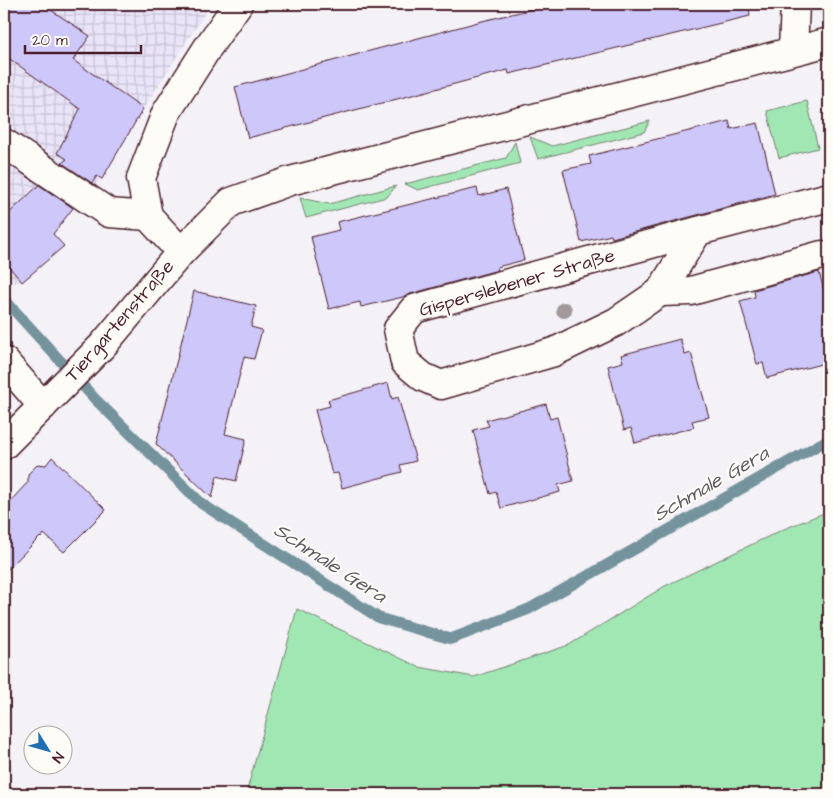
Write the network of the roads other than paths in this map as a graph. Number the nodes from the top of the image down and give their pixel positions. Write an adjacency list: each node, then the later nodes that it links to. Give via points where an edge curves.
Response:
1 (238, 4): 7 (street, via 166,113 140,178)
2 (795, 4): 4 (street)
3 (829, 42): 4 (street)
4 (793, 51): 9 (street, via 290,181 231,202)
5 (4, 143): 7 (street, via 109,213)
6 (829, 197): 8 (street, Gisperslebener Straße)
7 (148, 216): 9 (street, Tiergartenstraße)
8 (698, 231): 11 (street, Gisperslebener Straße); 11 (street, Gisperslebener Straße, via 414,309 398,329 405,362 423,377 441,385 554,352 616,322)
9 (181, 252): 13 (street, Tiergartenstraße, via 103,346)
10 (822, 255): 11 (street, via 691,291)
11 (660, 292)
12 (4, 361): 13 (street)
13 (47, 402): 14 (street, Tiergartenstraße)
14 (4, 445)

